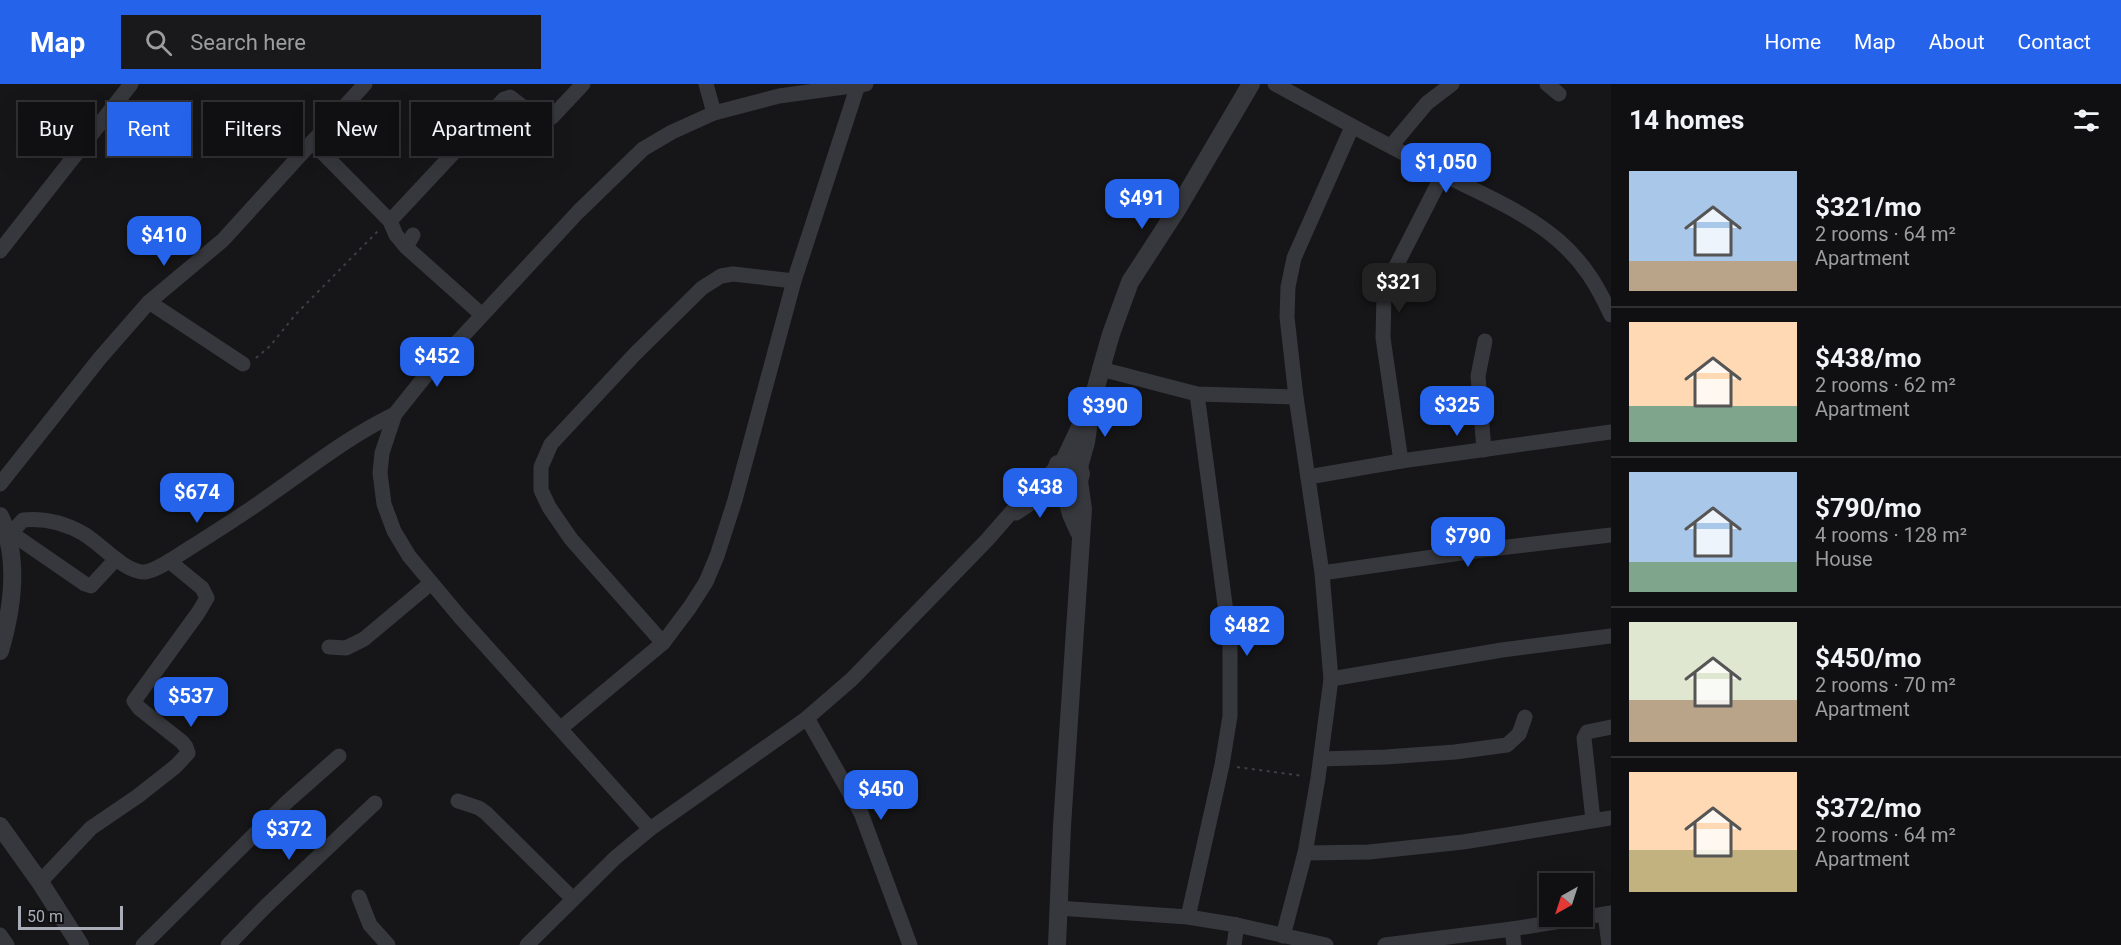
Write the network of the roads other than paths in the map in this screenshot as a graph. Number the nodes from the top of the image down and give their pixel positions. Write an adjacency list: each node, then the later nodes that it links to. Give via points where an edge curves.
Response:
1 (131, 84): 16 (street)
2 (365, 84): 12 (street)
3 (583, 84): 15 (street, via 545,121 514,99 504,99)
4 (706, 84): 10 (street)
5 (866, 84): 9 (street)
6 (1251, 84): 23 (street, via 1130,282)
7 (1275, 84): 11 (street)
8 (1452, 84): 13 (street, via 1427,103)
9 (858, 85): 10 (street, via 779,96); 17 (street)
10 (714, 113): 19 (street, via 643,149)
11 (1352, 128): 13 (street); 25 (street, via 1294,258 1287,317)
12 (312, 141): 15 (street); 18 (street, via 223,240)
13 (1391, 147): 14 (street)
14 (1443, 174): 20 (street, via 1524,215 1558,240 1597,285); 29 (street, via 1384,295 1383,338)
15 (390, 221): 19 (street, via 396,235 409,241)
16 (0, 251)
17 (794, 281): 40 (street, via 717,556 690,608); 40 (street, via 733,274 721,276 702,288 551,444 540,467 541,490 554,515)
18 (149, 302): 22 (street); 32 (street, via 100,357)
19 (481, 314): 26 (street)
20 (1611, 315)
21 (1485, 341): 28 (street, via 1478,376)
22 (243, 364)
23 (1101, 369): 24 (street); 30 (street)
24 (1197, 394): 25 (street); 62 (street, via 1230,642 1230,716)
25 (1296, 398): 31 (street)
26 (396, 414): 36 (street, via 368,427); 38 (street, via 382,453 384,504 394,531)
27 (1611, 432): 28 (street)
28 (1484, 450): 29 (street)
29 (1401, 461): 31 (street)
30 (1067, 475): 45 (street, via 1029,492 852,679); 60 (street, via 1071,513 1081,536)
31 (1308, 477): 37 (street)
32 (0, 484)
33 (4, 524): 35 (street, via 39,519 60,524 82,533); 35 (street, via 91,586); 42 (street, via 14,574)
34 (1611, 535): 37 (street)
35 (116, 560): 36 (street, via 147,572)
36 (169, 561): 57 (street, via 202,588 207,598 134,701 182,742 188,753 138,796 91,828)
37 (1322, 573): 43 (street)
38 (431, 583): 41 (street, via 364,639 346,648); 47 (street)
39 (1611, 636): 43 (street)
40 (663, 643): 47 (street)
41 (329, 647)
42 (0, 651)
43 (1331, 679): 49 (street)
44 (1525, 717): 49 (street, via 1508,745)
45 (807, 718): 55 (street); 74 (street, via 861,813)
46 (1611, 727): 53 (street, via 1587,732 1584,738)
47 (561, 728): 55 (street)
48 (339, 756): 70 (street, via 288,801)
49 (1321, 759): 56 (street)
50 (458, 801): 59 (street, via 486,813)
51 (375, 803): 71 (street)
52 (1611, 818): 53 (street)
53 (1593, 820): 56 (street, via 1463,842 1369,852)
54 (0, 826): 57 (street)
55 (650, 829): 59 (street)
56 (1305, 853): 66 (street)
57 (40, 882): 69 (street)
58 (359, 897): 72 (street, via 370,925)
59 (573, 900): 73 (street)
60 (1058, 908): 62 (street); 75 (street)
61 (1608, 914): 64 (street); 80 (street)
62 (1188, 917): 63 (street)
63 (1237, 925): 66 (street); 76 (street)
64 (1512, 929): 67 (street); 79 (street)
65 (0, 936): 68 (street)
66 (1283, 936): 77 (street)
67 (1423, 943): 78 (street)
68 (7, 945)
69 (80, 945)
70 (143, 945)
71 (228, 945)
72 (388, 945)
73 (527, 945)
74 (910, 945)
75 (1057, 945)
76 (1234, 945)
77 (1326, 945)
78 (1385, 945)
79 (1514, 945)
80 (1609, 945)

